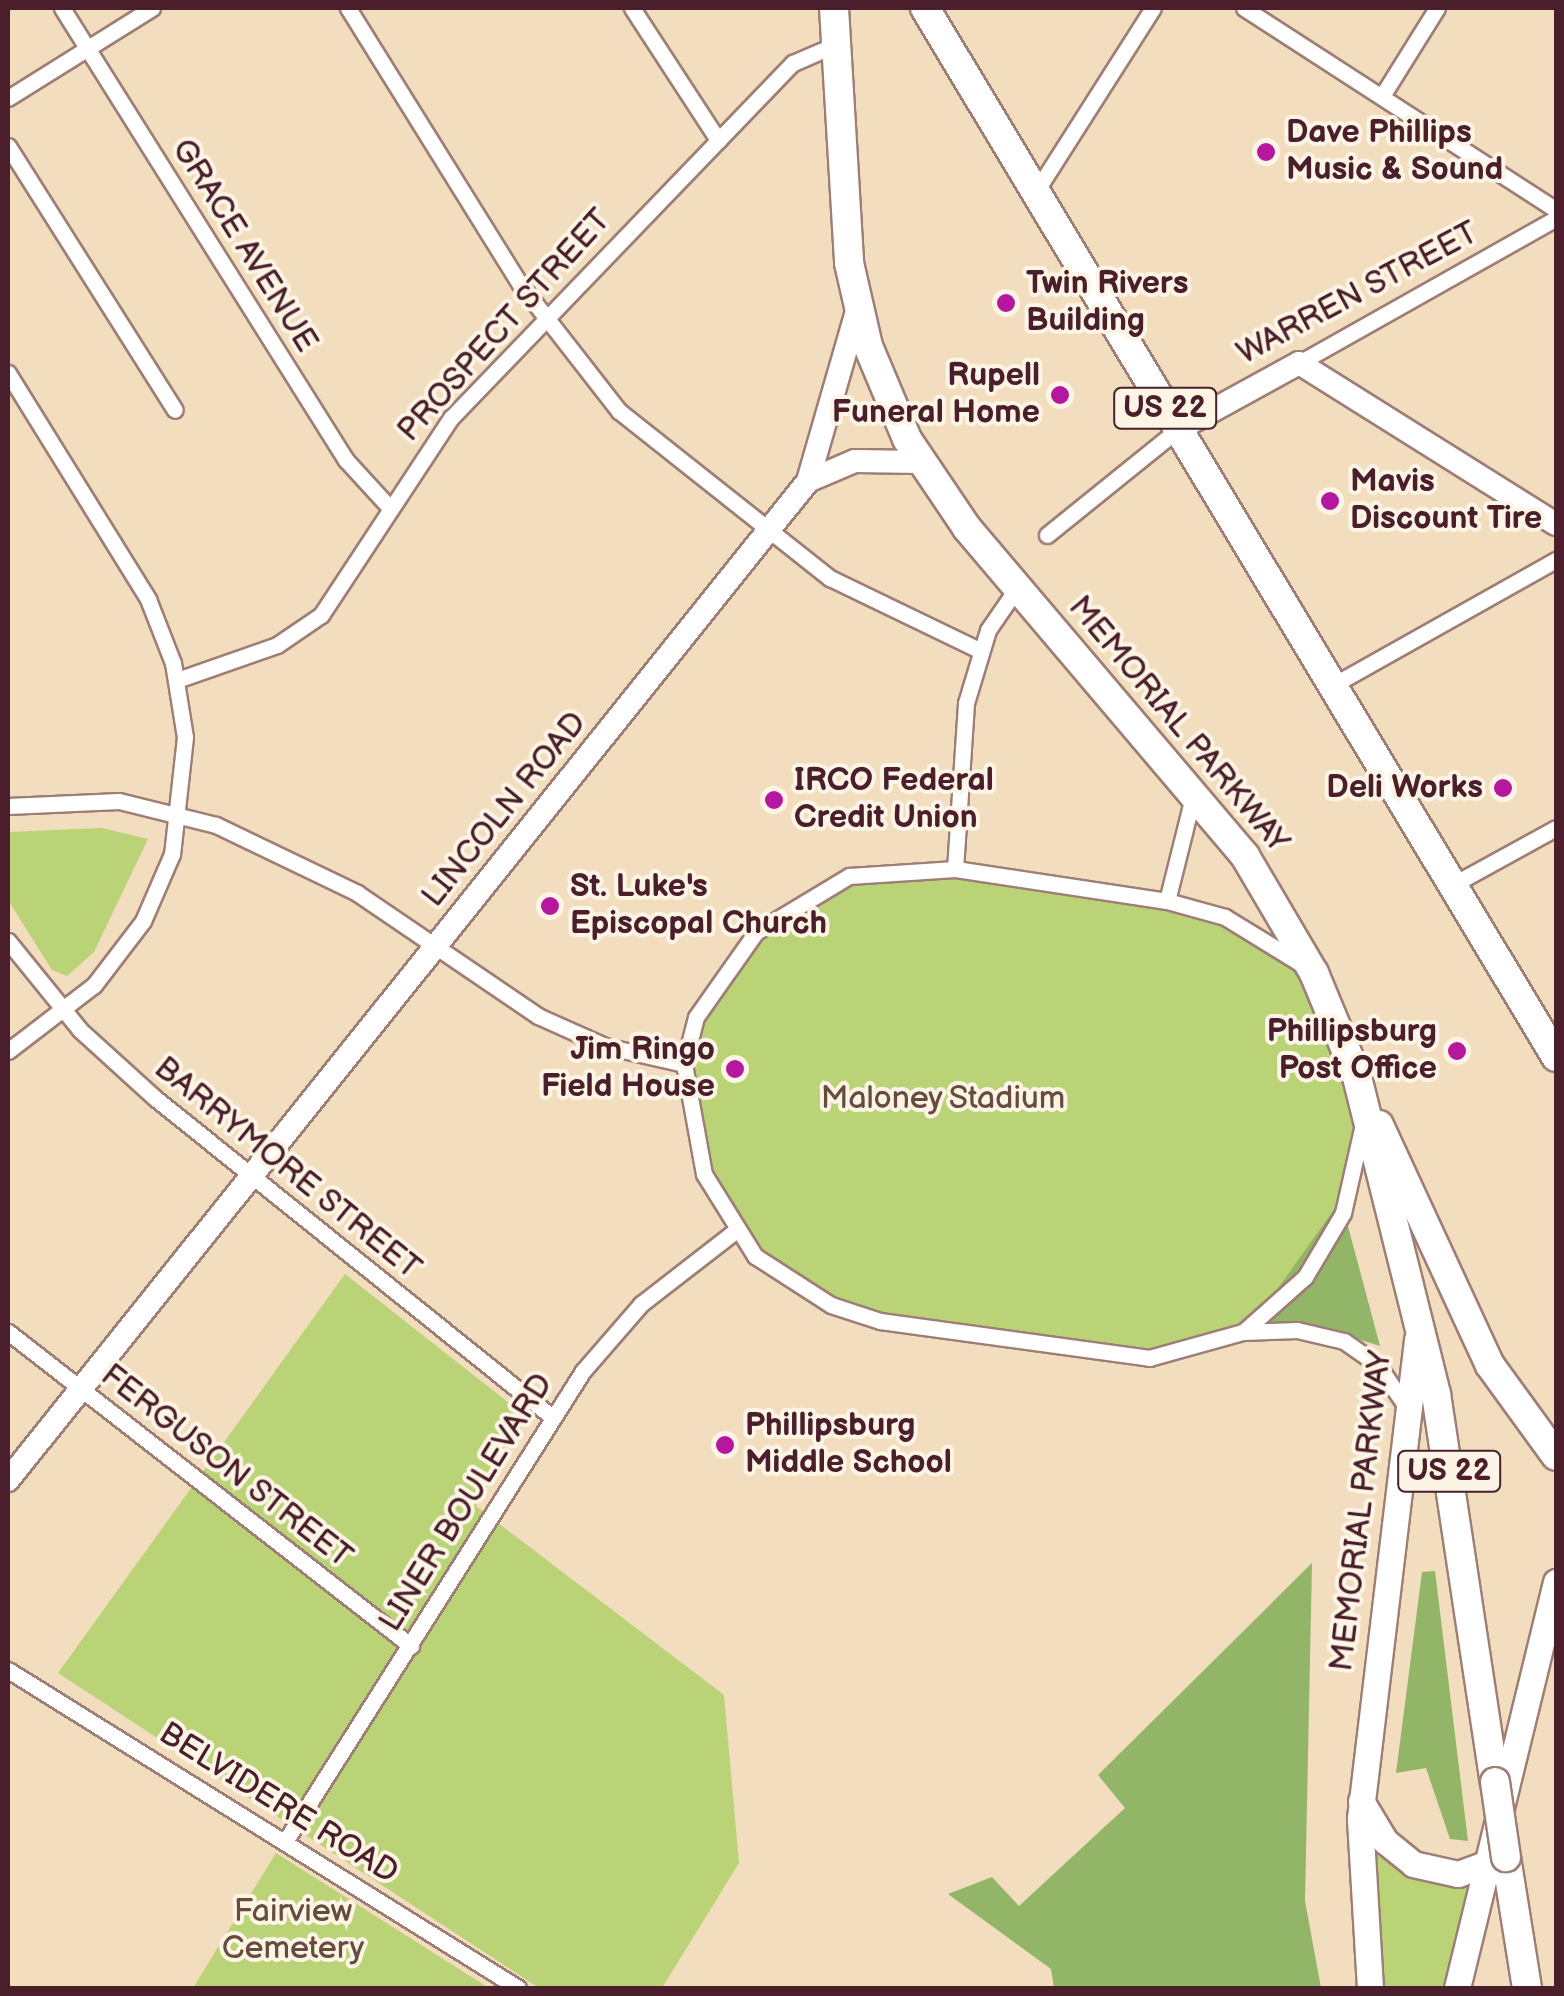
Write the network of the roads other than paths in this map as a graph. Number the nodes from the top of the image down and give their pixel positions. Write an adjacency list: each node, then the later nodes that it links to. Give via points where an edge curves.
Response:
1 (62, 8): 11 (street, GRACE AVENUE)
2 (152, 8): 11 (street)
3 (348, 8): 20 (street)
4 (632, 8): 14 (street)
5 (834, 8): 10 (highway, MEMORIAL PARKWAY / US 22)
6 (925, 8): 16 (highway, US 22)
7 (1153, 8): 16 (street)
8 (1244, 8): 12 (street)
9 (1437, 8): 12 (street)
10 (839, 44): 14 (street, PROSPECT STREET, via 804,53); 19 (highway, MEMORIAL PARKWAY / US 22, via 844,222)
11 (87, 48): 13 (street); 27 (street, GRACE AVENUE, via 346,460)
12 (1382, 96): 17 (street)
13 (8, 98)
14 (718, 140): 20 (street, PROSPECT STREET)
15 (8, 146): 23 (street)
16 (1035, 193): 24 (highway, US 22)
17 (1556, 210)
18 (1556, 218): 21 (street, WARREN STREET)
19 (858, 308): 25 (highway, MEMORIAL PARKWAY / US 22); 26 (main road, LINCOLN ROAD)
20 (543, 318): 27 (street, PROSPECT STREET, via 451,418); 29 (street, via 646,438)
21 (1299, 363): 24 (main road, WARREN STREET); 28 (main road)
22 (8, 372): 34 (street, via 148,598)
23 (174, 410)
24 (1178, 430): 30 (street, WARREN STREET); 35 (highway, US 22)
25 (920, 462): 26 (main road, LINCOLN ROAD, via 855,461); 32 (highway, MEMORIAL PARKWAY / US 22)
26 (808, 481): 29 (main road, LINCOLN ROAD)
27 (388, 507): 34 (street, PROSPECT STREET, via 307,628)
28 (1556, 524)
29 (770, 531): 33 (street, via 852,591); 44 (main road, LINCOLN ROAD)
30 (1047, 535)
31 (1556, 560): 35 (street)
32 (1016, 588): 33 (street); 36 (highway, MEMORIAL PARKWAY / US 22)
33 (980, 650): 40 (street, via 962,730)
34 (177, 680): 38 (street, via 185,737)
35 (1334, 684): 41 (highway, US 22)
36 (1194, 792): 42 (street); 45 (highway, MEMORIAL PARKWAY / US 22, via 1265,884)
37 (8, 806): 38 (street, via 120,801)
38 (180, 814): 44 (street, via 312,867); 46 (street, via 142,921)
39 (1556, 828): 41 (street)
40 (956, 869): 42 (street); 49 (street, via 849,876 776,914 710,992)
41 (1454, 884): 48 (highway, US 22)
42 (1168, 901): 45 (street, via 1235,922)
43 (8, 942): 46 (street, BARRYMORE STREET)
44 (438, 947): 49 (street, via 576,1035); 51 (main road, LINCOLN ROAD)
45 (1314, 973): 50 (highway, MEMORIAL PARKWAY / US 22)
46 (64, 1012): 47 (street); 51 (street, BARRYMORE STREET)
47 (8, 1051)
48 (1556, 1057)
49 (684, 1064): 52 (street, via 704,1174)
50 (1367, 1108): 53 (highway, MEMORIAL PARKWAY / US 22); 55 (street, via 1337,1229 1305,1277); 59 (highway, via 1400,1158 1490,1365)
51 (252, 1178): 56 (main road, LINCOLN ROAD); 57 (street, BARRYMORE STREET)
52 (734, 1230): 55 (street, via 805,1293 880,1321 1149,1358); 57 (street, LINER BOULEVARD, via 641,1304)
53 (1418, 1309): 58 (main road, MEMORIAL PARKWAY); 66 (highway, US 22, bridge, via 1495,1782)
54 (8, 1332): 56 (street, FERGUSON STREET)
55 (1243, 1332): 58 (street, via 1298,1330 1344,1341 1387,1376)
56 (83, 1390): 60 (main road, LINCOLN ROAD); 62 (street, FERGUSON STREET)
57 (552, 1417): 62 (street, LINER BOULEVARD)
58 (1414, 1421): 64 (main road, MEMORIAL PARKWAY)
59 (1556, 1456)
60 (8, 1480)
61 (1556, 1582): 66 (main road)
62 (410, 1646): 65 (street, LINER BOULEVARD)
63 (8, 1670): 65 (street, BELVIDERE ROAD)
64 (1361, 1801): 66 (main road, via 1386,1842 1414,1864 1458,1874); 68 (main road, MEMORIAL PARKWAY, via 1359,1912)
65 (286, 1840): 67 (street, BELVIDERE ROAD)
66 (1497, 1860): 69 (main road); 70 (highway, US 22)
67 (518, 1988)
68 (1370, 1988)
69 (1457, 1988)
70 (1527, 1988)

